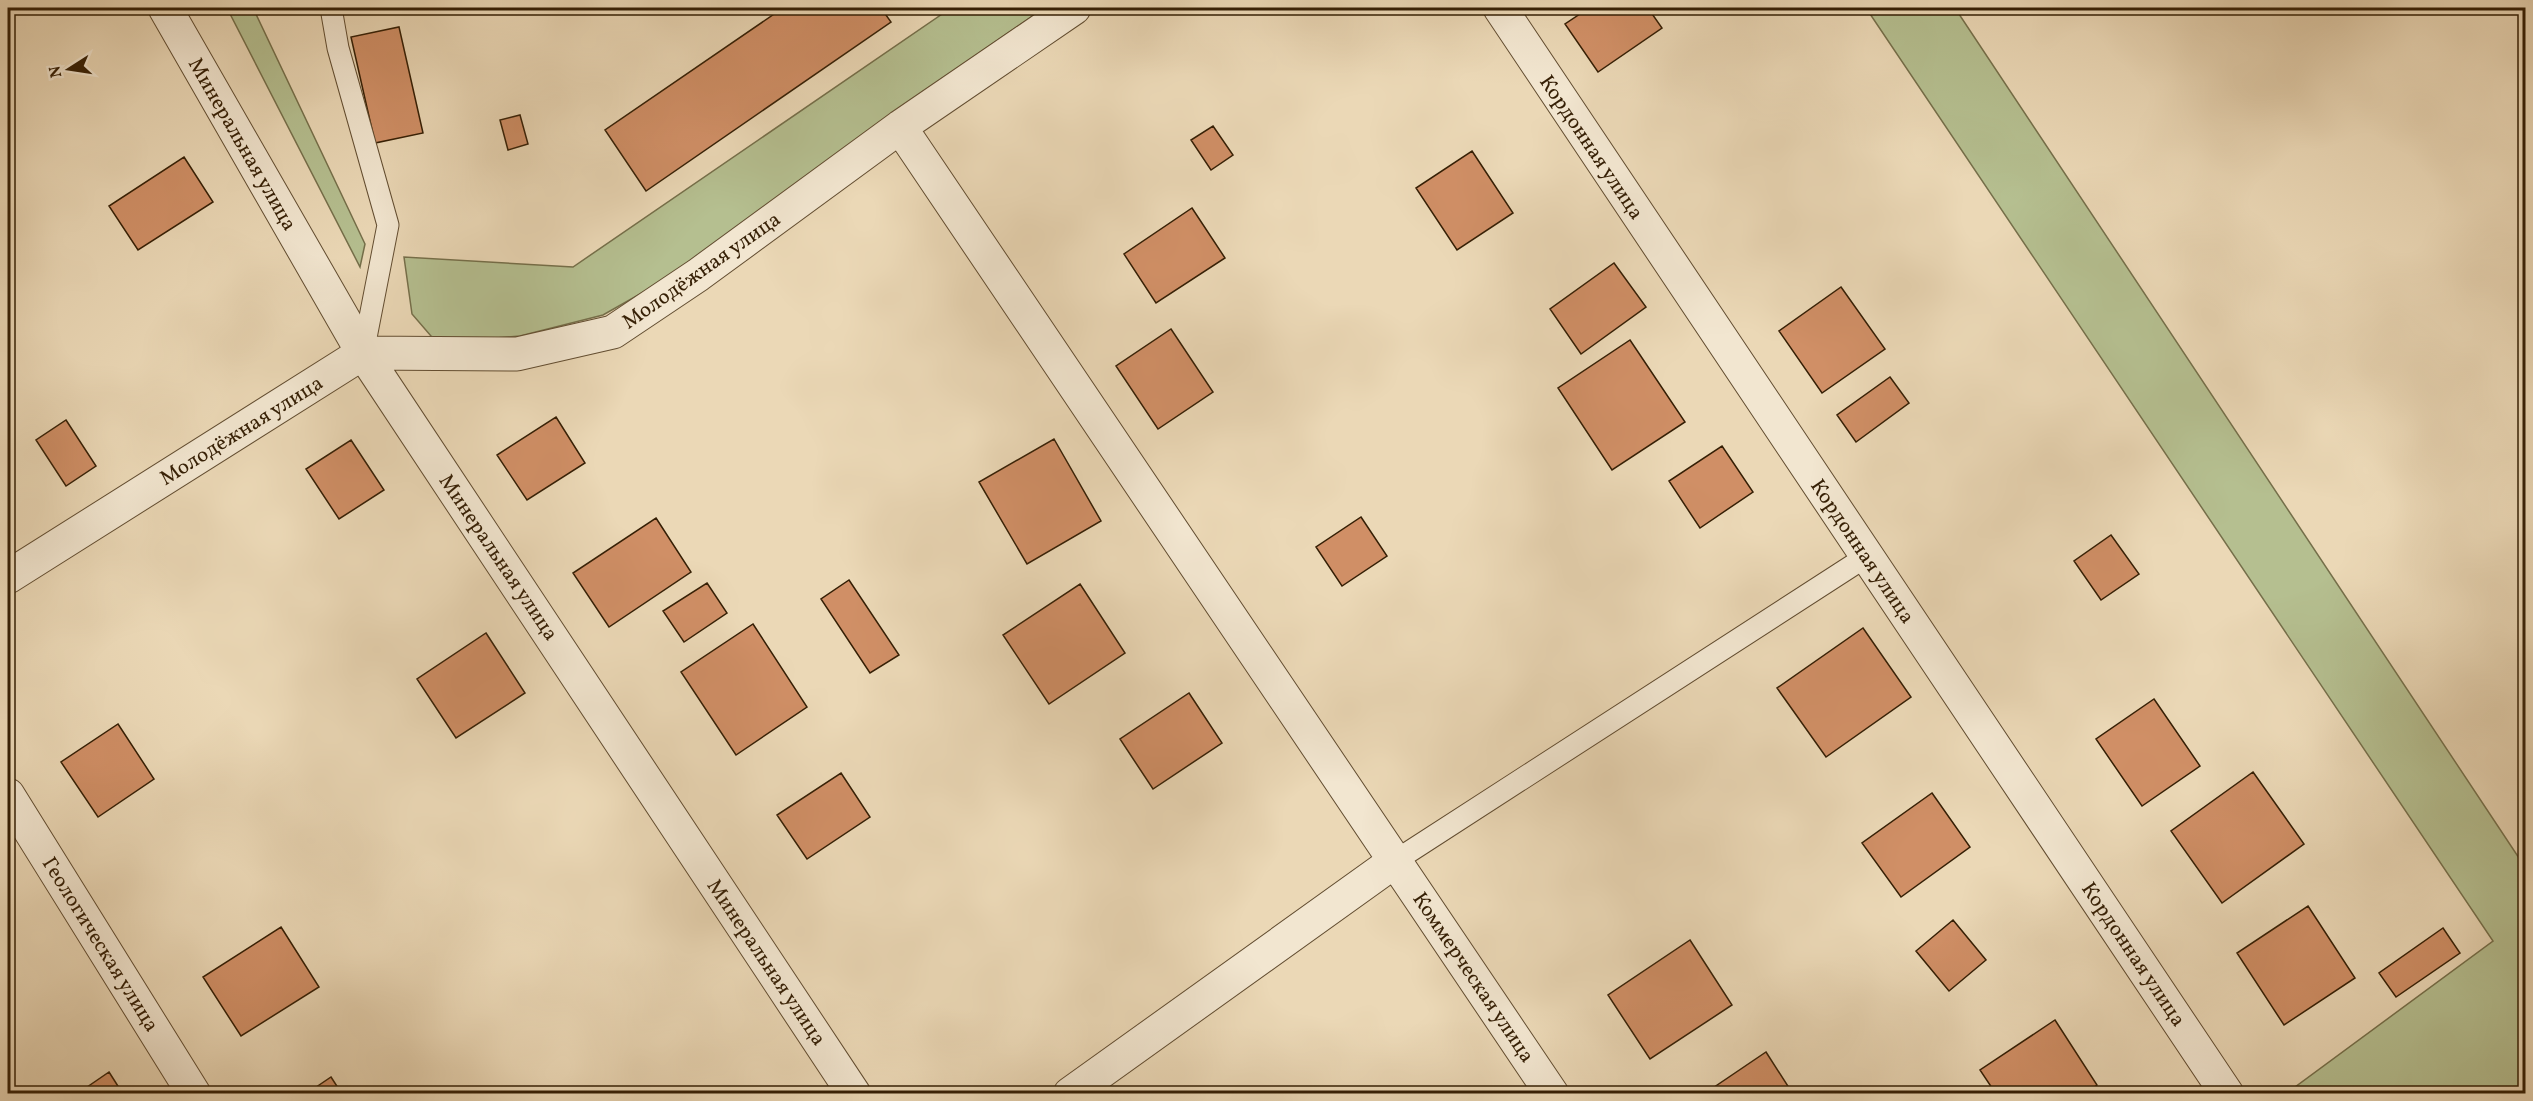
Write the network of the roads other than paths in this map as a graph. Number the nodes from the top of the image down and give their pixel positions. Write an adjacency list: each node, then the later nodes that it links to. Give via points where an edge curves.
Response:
1 (165, 8): 6 (street, Минеральная улица)
2 (331, 8): 6 (lane, via 338,48 388,225)
3 (1074, 8): 5 (street, Молодёжная улица)
4 (1500, 8): 7 (street, Кордонная улица)
5 (900, 127): 6 (street, Молодёжная улица, via 698,275 613,332 517,354); 10 (street, Коммерческая улица)
6 (363, 353): 8 (street, Молодёжная улица); 12 (street, Минеральная улица)
7 (1867, 556): 10 (lane); 15 (street, Кордонная улица)
8 (8, 577)
9 (8, 795): 11 (street, Геологическая улица)
10 (1395, 861): 13 (street); 14 (street, Коммерческая улица)
11 (194, 1094)
12 (854, 1094)
13 (1070, 1094)
14 (1552, 1094)
15 (2227, 1094)

